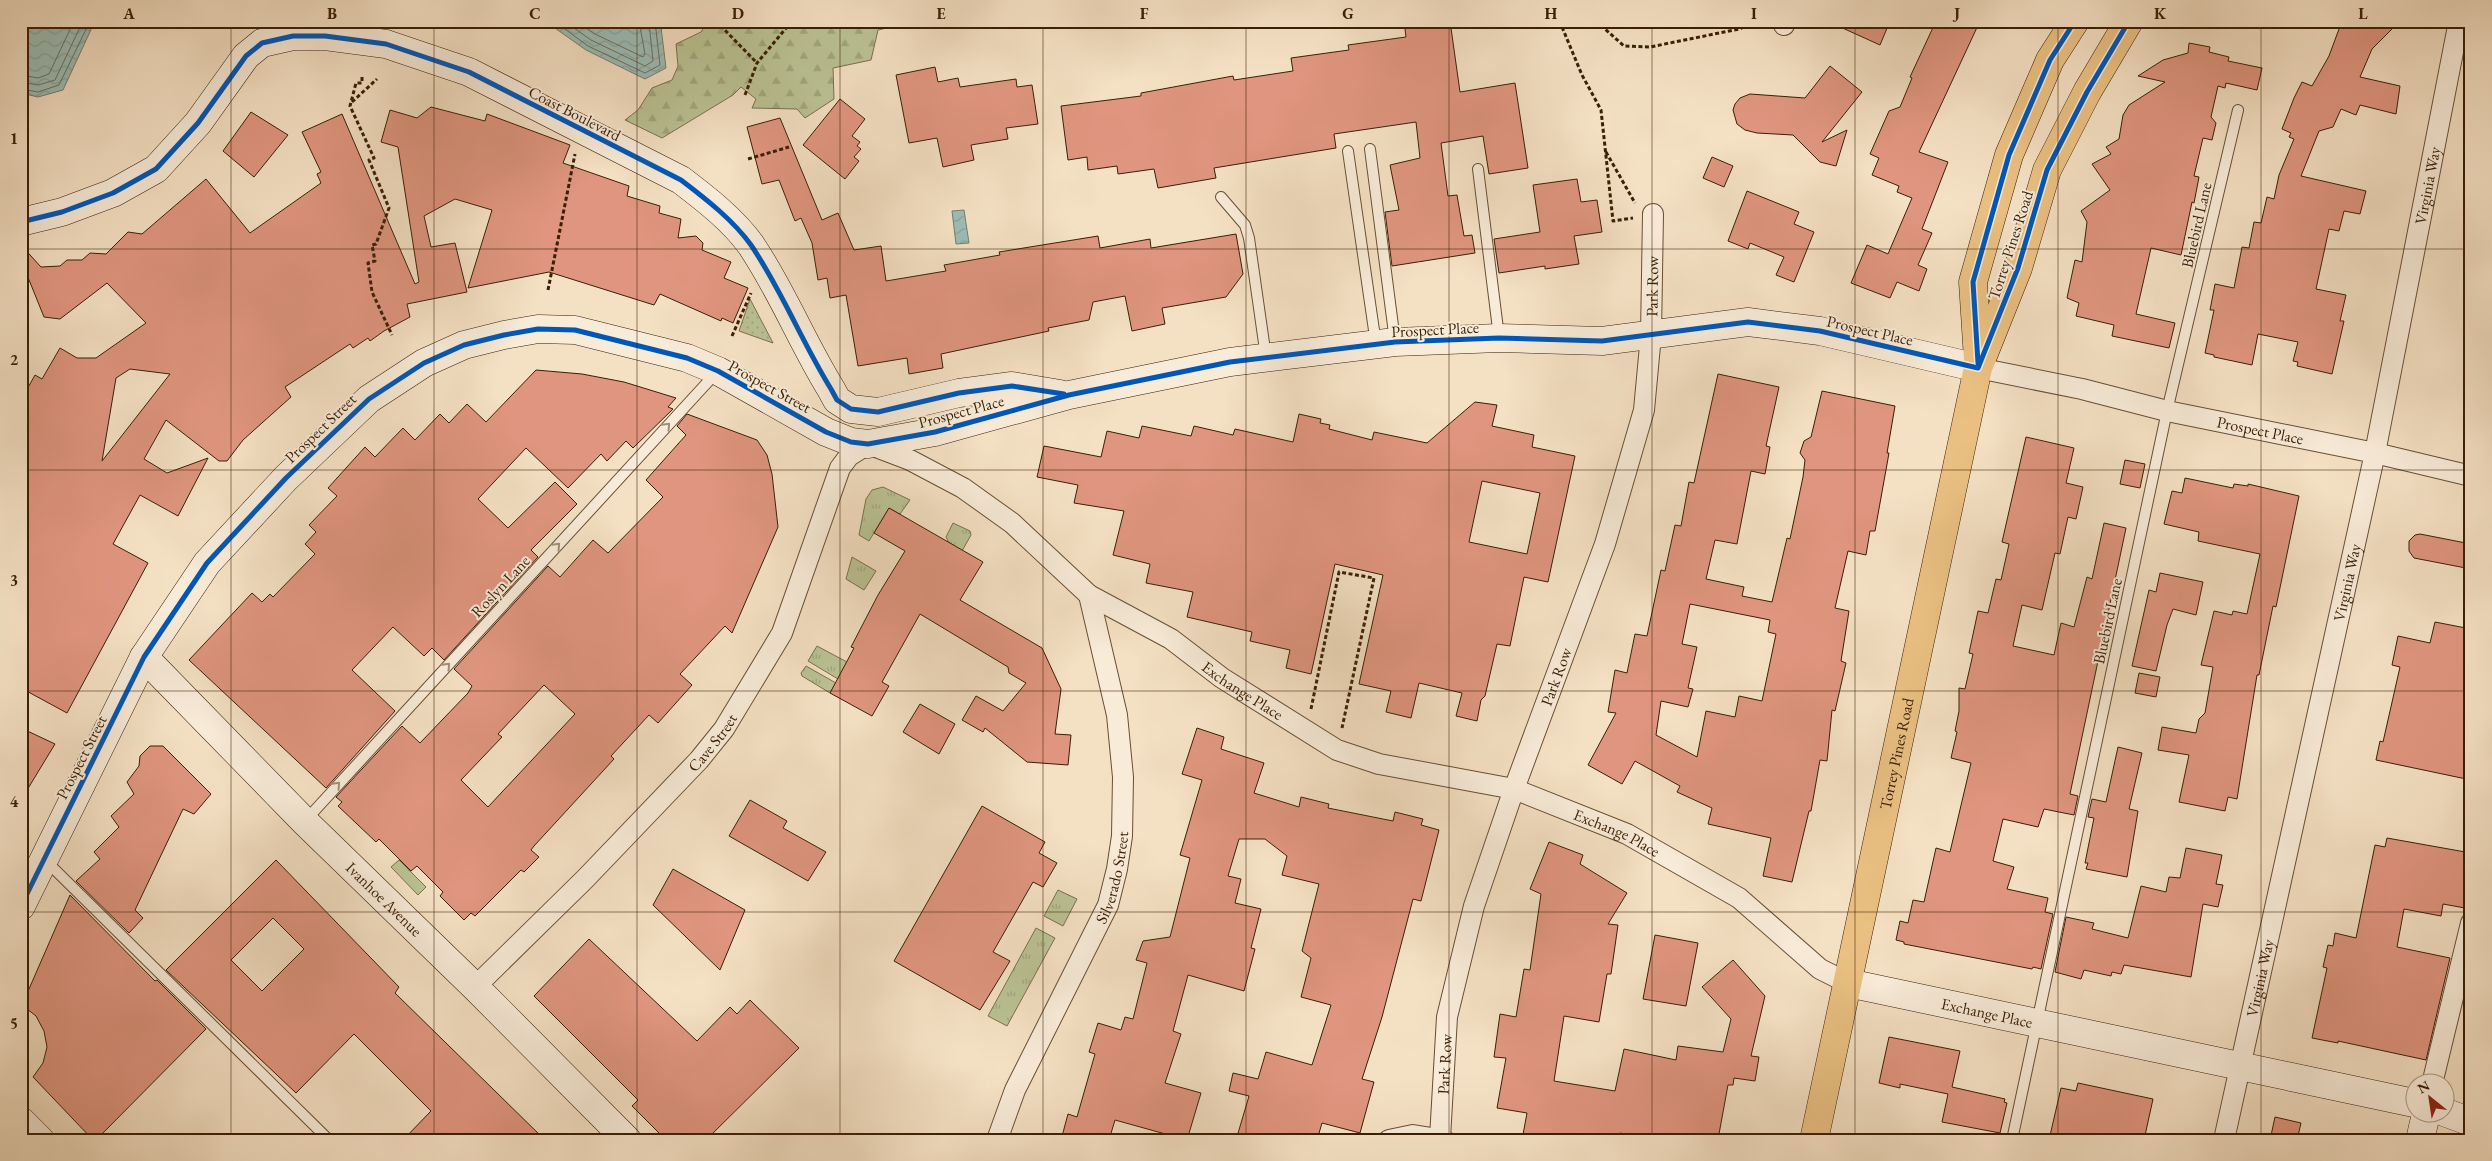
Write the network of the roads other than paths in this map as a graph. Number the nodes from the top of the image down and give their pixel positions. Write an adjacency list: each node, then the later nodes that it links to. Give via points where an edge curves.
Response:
1 (2075, 21): 15 (main road, Torrey Pines Road, via 2050,60 2009,155 1973,282)
2 (2129, 21): 15 (main road, Torrey Pines Road, via 2087,92 2047,170 2018,268)
3 (2459, 21): 20 (street, Virginia Way)
4 (2238, 110): 18 (lane, Bluebird Lane)
5 (1370, 149): 13 (lane)
6 (1348, 151): 13 (lane)
7 (1478, 169): 12 (lane)
8 (1221, 197): 14 (lane, via 1244,225 1249,238)
9 (1648, 215): 11 (street, Park Row)
10 (21, 222): 17 (street, Coast Boulevard, via 96,199 156,169 198,123 246,56 262,43 293,36 324,36 386,44 469,72 681,180 709,201 750,244 837,400 851,409 878,412 959,393 1012,386)
11 (1651, 335): 12 (street, Prospect Place, via 1602,341); 15 (street, Prospect Place, via 1748,322 1820,331); 24 (street, Park Row, via 1644,410 1605,544)
12 (1499, 338): 13 (street, Prospect Place)
13 (1386, 344): 14 (street, Prospect Place)
14 (1266, 358): 17 (street, Prospect Place, via 1230,362)
15 (1978, 368): 18 (street, Prospect Place, via 2082,389); 29 (main road, Torrey Pines Road)
16 (718, 371): 19 (street, Prospect Street, via 826,432 851,442); 23 (street, Prospect Street, via 687,358 575,330 538,329 464,345 424,363 369,399 286,478 207,563); 25 (lane, Roslyn Lane, one-way to 16)
17 (1069, 395): 19 (street, Prospect Place, via 935,432)
18 (2167, 411): 20 (street, Prospect Place); 31 (lane, Bluebird Lane)
19 (868, 444): 22 (street, Exchange Place, via 910,460 979,499 1041,548); 30 (street, Cave Street, via 849,456 840,468 782,633 724,730 683,777)
20 (2375, 453): 21 (street, Prospect Place); 32 (street, Virginia Way)
21 (2471, 476)
22 (1089, 595): 24 (street, Exchange Place, via 1171,639 1222,678 1337,750 1378,764); 45 (street, Silverado Street, via 1117,715 1123,776 1122,836 1117,869 1108,906 1015,1090)
23 (144, 657): 25 (street, Ivanhoe Avenue); 26 (street, Prospect Street)
24 (1514, 789): 29 (street, Exchange Place, via 1627,834 1739,898 1820,969); 42 (street, Park Row, via 1474,906 1448,1017)
25 (305, 822): 30 (street, Ivanhoe Avenue)
26 (43, 859): 27 (street, Prospect Street); 44 (lane)
27 (21, 906)
28 (2471, 923): 33 (street)
29 (1848, 982): 31 (street, Exchange Place); 47 (main road, Torrey Pines Road)
30 (475, 987): 41 (street, Ivanhoe Avenue)
31 (2036, 1022): 32 (street, Exchange Place); 48 (lane, Bluebird Lane)
32 (2239, 1066): 34 (street, Exchange Place); 49 (street, Virginia Way)
33 (2434, 1074)
34 (2404, 1101)
35 (2454, 1108): 36 (street)
36 (2471, 1110)
37 (2454, 1116): 39 (street)
38 (21, 1121): 43 (street)
39 (2471, 1122)
40 (2424, 1124): 50 (street)
41 (621, 1138)
42 (1442, 1139): 46 (street, Park Row, via 1413,1134)
43 (40, 1140)
44 (328, 1140)
45 (997, 1140)
46 (1389, 1140)
47 (1814, 1140)
48 (2012, 1140)
49 (2224, 1140)
50 (2420, 1140)

